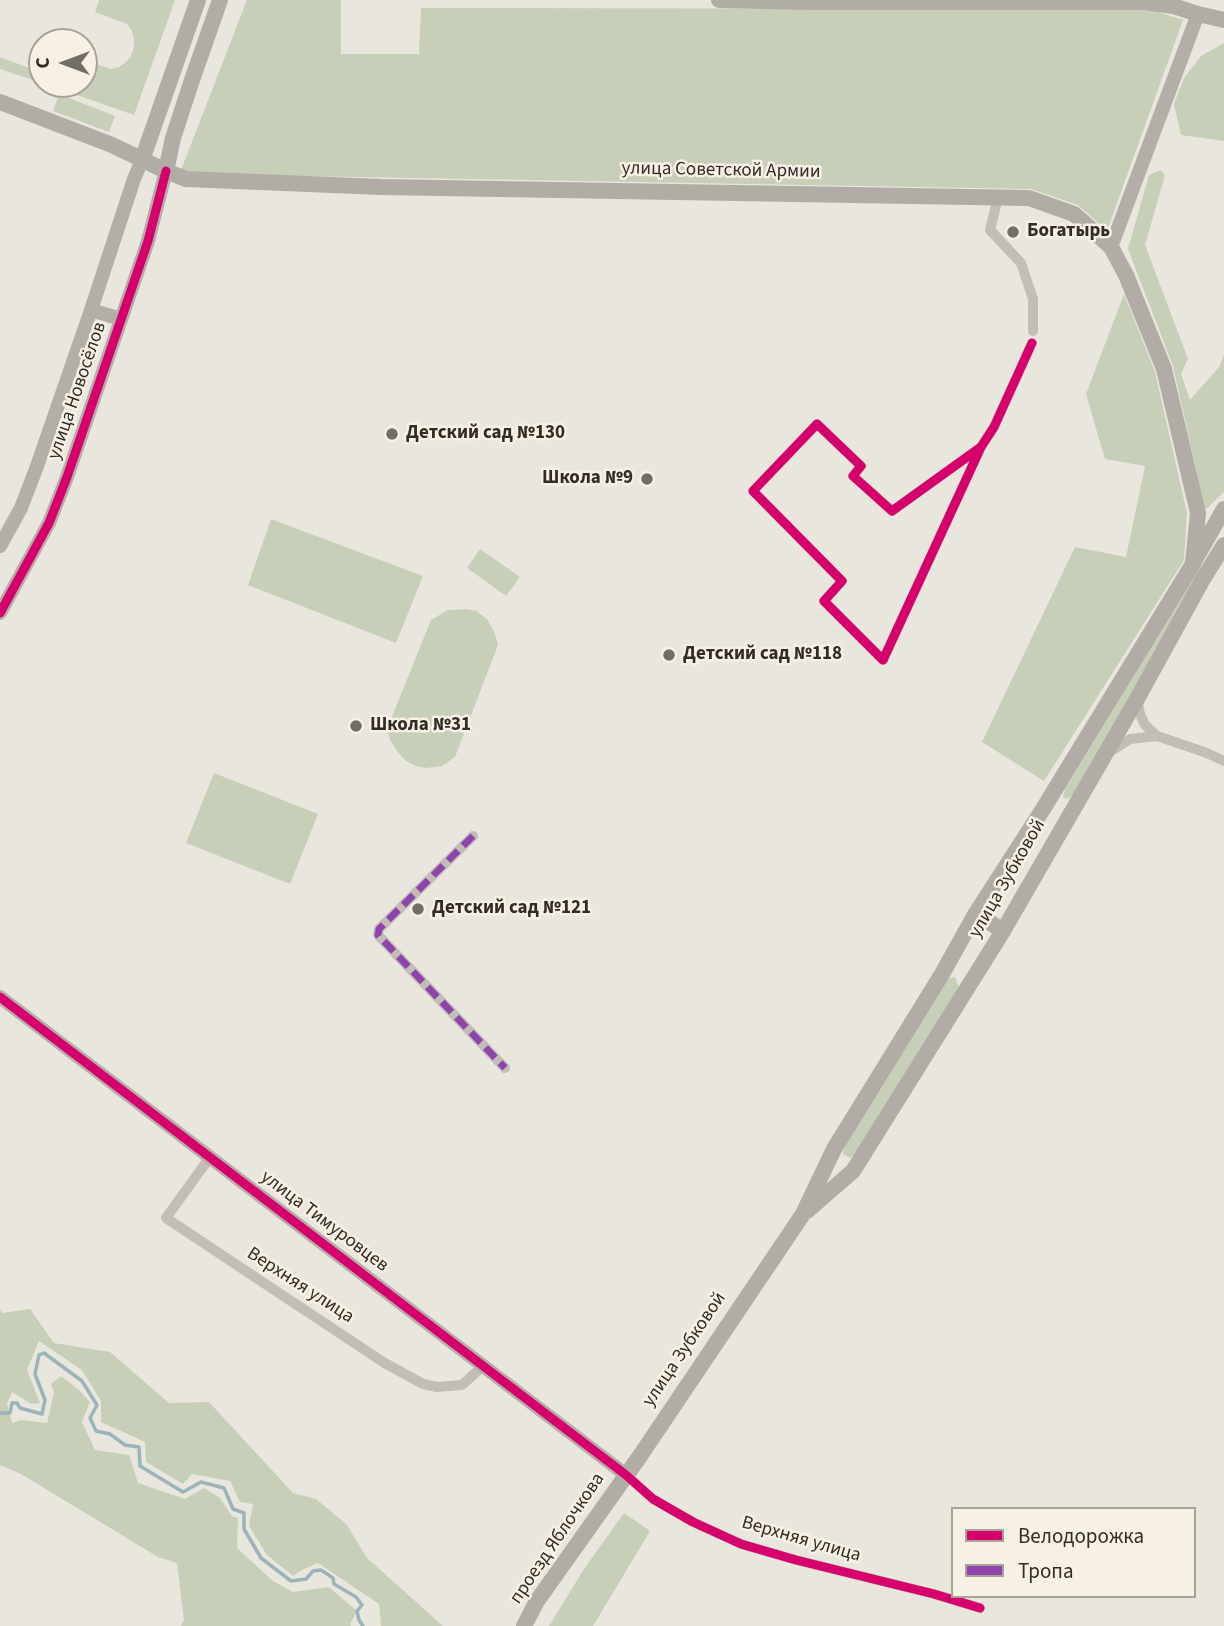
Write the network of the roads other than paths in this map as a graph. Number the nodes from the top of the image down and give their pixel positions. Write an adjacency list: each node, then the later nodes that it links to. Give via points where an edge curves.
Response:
1 (198, 0): 7 (main road, улица Новосёлов)
2 (220, 0): 8 (main road, улица Новосёлов, via 191,80)
3 (719, 0): 4 (main road, via 1145,2)
4 (1198, 14): 5 (main road); 10 (street)
5 (1224, 20)
6 (0, 102): 7 (main road, улица Советской Армии)
7 (142, 160): 8 (main road, улица Советской Армии); 11 (street, улица Новосёлов)
8 (166, 171): 9 (main road, улица Советской Армии, via 186,179 346,186); 12 (street, улица Новосёлов)
9 (998, 197): 10 (main road, улица Советской Армии, via 1029,198 1073,214); 13 (street, via 990,230 1021,263 1033,299)
10 (1111, 247): 17 (main road, улица Советской Армии, via 1164,369)
11 (91, 310): 12 (street, улица Новосёлов); 19 (street, улица Новосёлов, via 21,508)
12 (121, 319): 22 (street, улица Новосёлов, via 49,523)
13 (1033, 331)
14 (1032, 343): 15 (street)
15 (981, 447): 15 (street, via 975,459 883,660 824,601 842,581 753,491 817,424 861,466 853,475 892,511)
16 (1224, 509): 18 (main road, улица Зубковой)
17 (1198, 513): 18 (main road, улица Зубковой); 21 (main road, улица Советской Армии)
18 (1208, 535): 20 (main road, улица Зубковой); 21 (main road, улица Зубковой)
19 (0, 546)
20 (1223, 546): 23 (main road, улица Зубковой)
21 (1192, 563): 27 (main road, улица Зубковой)
22 (0, 613)
23 (1137, 699): 24 (street, via 1145,725); 25 (main road, улица Зубковой)
24 (1157, 736): 25 (street, via 1130,740); 26 (street)
25 (1105, 754): 28 (main road, улица Зубковой)
26 (1224, 761)
27 (1054, 790): 28 (main road, via 1051,806 1059,812); 30 (main road, улица Зубковой)
28 (1074, 808): 31 (main road, улица Зубковой)
29 (473, 836): 37 (street, via 378,935)
30 (976, 913): 31 (main road); 32 (main road, улица Зубковой)
31 (1003, 931): 33 (main road, улица Зубковой)
32 (957, 945): 33 (main road, via 959,960 970,967); 34 (main road, улица Зубковой)
33 (984, 962): 35 (main road, улица Зубковой)
34 (942, 974): 35 (main road, via 953,970 965,975); 38 (main road, улица Зубковой)
35 (968, 988): 40 (main road, улица Зубковой)
36 (0, 997): 39 (street, улица Тимуровцев)
37 (505, 1068)
38 (834, 1150): 40 (main road, via 832,1166 841,1173); 41 (main road, улица Зубковой)
39 (210, 1157): 42 (street, улица Тимуровцев); 42 (street, Верхняя улица, via 166,1218 423,1384 462,1385)
40 (853, 1171): 41 (main road, улица Зубковой)
41 (803, 1214): 43 (main road, улица Зубковой)
42 (483, 1366): 43 (street, улица Тимуровцев)
43 (626, 1475): 44 (street, Верхняя улица, via 653,1499 741,1544); 45 (main road, проезд Яблочкова)
44 (980, 1608)
45 (524, 1626)

